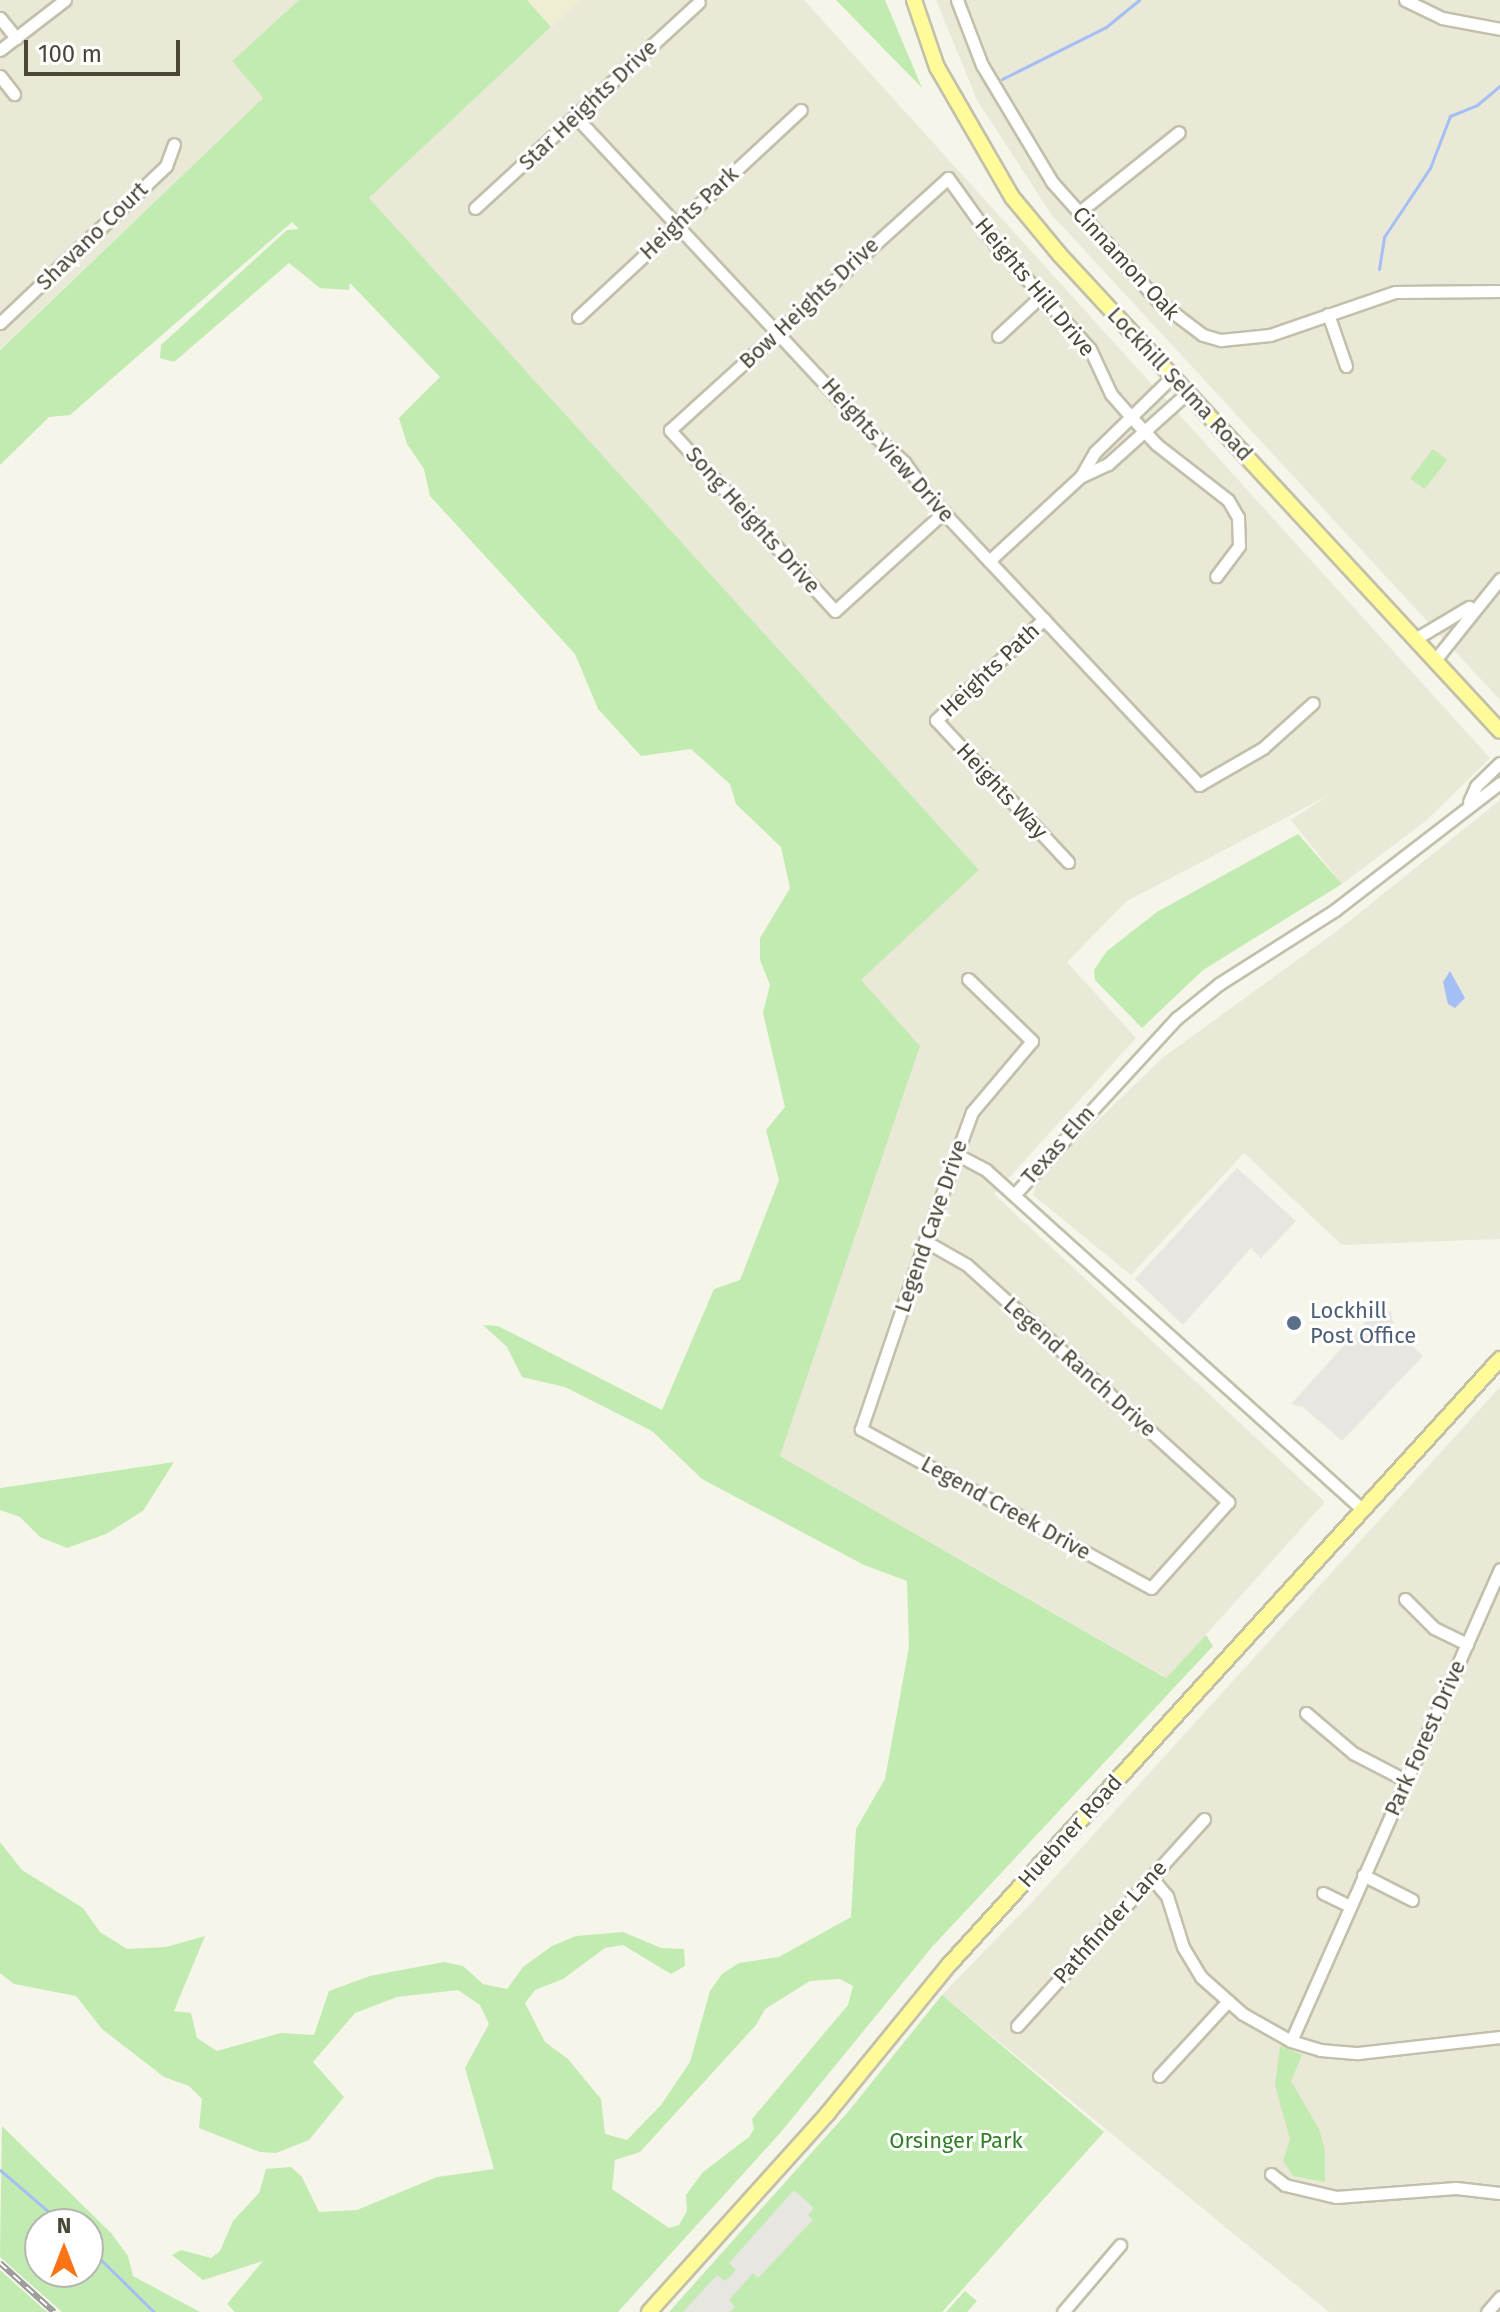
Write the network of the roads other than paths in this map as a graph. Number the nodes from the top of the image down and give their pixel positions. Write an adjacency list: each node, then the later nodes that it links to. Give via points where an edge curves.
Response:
1 (65, 0): 8 (street)
2 (914, 0): 28 (main road, Lockhill Selma Road, via 937,67 1012,197)
3 (957, 0): 18 (street, Cinnamon Oak, via 982,65 1025,144)
4 (1405, 0): 7 (street, via 1442,18)
5 (699, 2): 13 (street, Star Heights Drive)
6 (0, 18): 8 (street)
7 (1500, 29)
8 (16, 38): 9 (street)
9 (0, 50)
10 (0, 76): 11 (street)
11 (14, 94)
12 (801, 110): 19 (street, Heights Park)
13 (576, 117): 17 (street, Star Heights Drive); 19 (street, Heights View Drive)
14 (1179, 132): 18 (street)
15 (174, 144): 24 (street, Shavano Court, via 166,166)
16 (948, 178): 21 (street, Heights Hill Drive); 25 (street, Bow Heights Drive)
17 (475, 208)
18 (1078, 213): 22 (street, Cinnamon Oak, via 1158,301 1203,335 1241,340)
19 (676, 226): 23 (street, Heights Park); 25 (street, Heights View Drive)
20 (1500, 291): 22 (street, Cinnamon Oak, via 1404,291)
21 (1040, 297): 26 (street); 30 (street, Heights Hill Drive, via 1090,349 1111,394)
22 (1328, 314): 27 (street)
23 (578, 317)
24 (0, 323)
25 (779, 331): 31 (street, Bow Heights Drive); 34 (street, Heights View Drive, via 864,426 904,462)
26 (998, 336)
27 (1346, 366)
28 (1173, 376): 29 (main road, Lockhill Selma Road); 30 (street)
29 (1188, 392): 32 (street); 40 (main road, Lockhill Selma Road)
30 (1131, 417): 32 (street, Heights Hill Drive); 33 (street, via 1095,452)
31 (670, 430): 34 (street, Song Heights Drive, via 835,611)
32 (1143, 432): 33 (street, via 1108,464); 36 (street, Heights Hill Drive, via 1218,487 1238,517 1239,546)
33 (1081, 476): 35 (street)
34 (944, 512): 35 (street, Heights View Drive)
35 (989, 561): 39 (street, Heights View Drive)
36 (1216, 576)
37 (1500, 579): 38 (street)
38 (1477, 603): 40 (street); 41 (street)
39 (1044, 619): 42 (street, Heights View Drive, via 1199,785 1263,748); 43 (street, Heights Path)
40 (1415, 639): 41 (main road, Lockhill Selma Road)
41 (1435, 660): 44 (main road, Lockhill Selma Road)
42 (1313, 703)
43 (936, 720): 48 (street, Heights Way)
44 (1500, 731)
45 (1500, 763): 47 (street, Texas Elm, via 1476,786)
46 (1500, 783): 47 (street, Texas Elm)
47 (1469, 802): 51 (street, Texas Elm, via 1402,861 1177,1018)
48 (1068, 862)
49 (968, 979): 50 (street, Legend Cave Drive, via 1032,1041 972,1112)
50 (956, 1154): 51 (street, via 975,1162); 52 (street, Legend Cave Drive)
51 (1014, 1195): 55 (street, Texas Elm)
52 (925, 1241): 54 (street, Legend Cave Drive); 57 (street, Legend Ranch Drive, via 967,1265 1228,1502)
53 (1500, 1359): 55 (main road, Huebner Road)
54 (861, 1429): 57 (street, Legend Creek Drive)
55 (1363, 1510): 77 (main road, Huebner Road, via 947,1967 828,2113)
56 (1500, 1569): 59 (street, Park Forest Drive)
57 (1151, 1588)
58 (1405, 1599): 59 (street, via 1434,1628)
59 (1467, 1644): 61 (street, Park Forest Drive)
60 (1306, 1713): 61 (street, via 1353,1753)
61 (1407, 1781): 63 (street, Park Forest Drive)
62 (1204, 1819): 64 (street, Pathfinder Lane)
63 (1363, 1875): 66 (street); 67 (street, Park Forest Drive)
64 (1151, 1877): 68 (street, via 1167,1896 1191,1963); 69 (street, Pathfinder Lane)
65 (1323, 1893): 67 (street)
66 (1412, 1900)
67 (1350, 1906): 71 (street, Park Forest Drive)
68 (1228, 2001): 71 (street); 72 (street)
69 (1017, 2026)
70 (1500, 2037): 71 (street, via 1358,2053)
71 (1291, 2041)
72 (1159, 2076)
73 (1271, 2174): 74 (street, via 1285,2185 1336,2197 1456,2188)
74 (1500, 2193)
75 (1120, 2245): 78 (street)
76 (1500, 2297): 79 (street)
77 (649, 2312)
78 (1063, 2312)
79 (1487, 2312)

